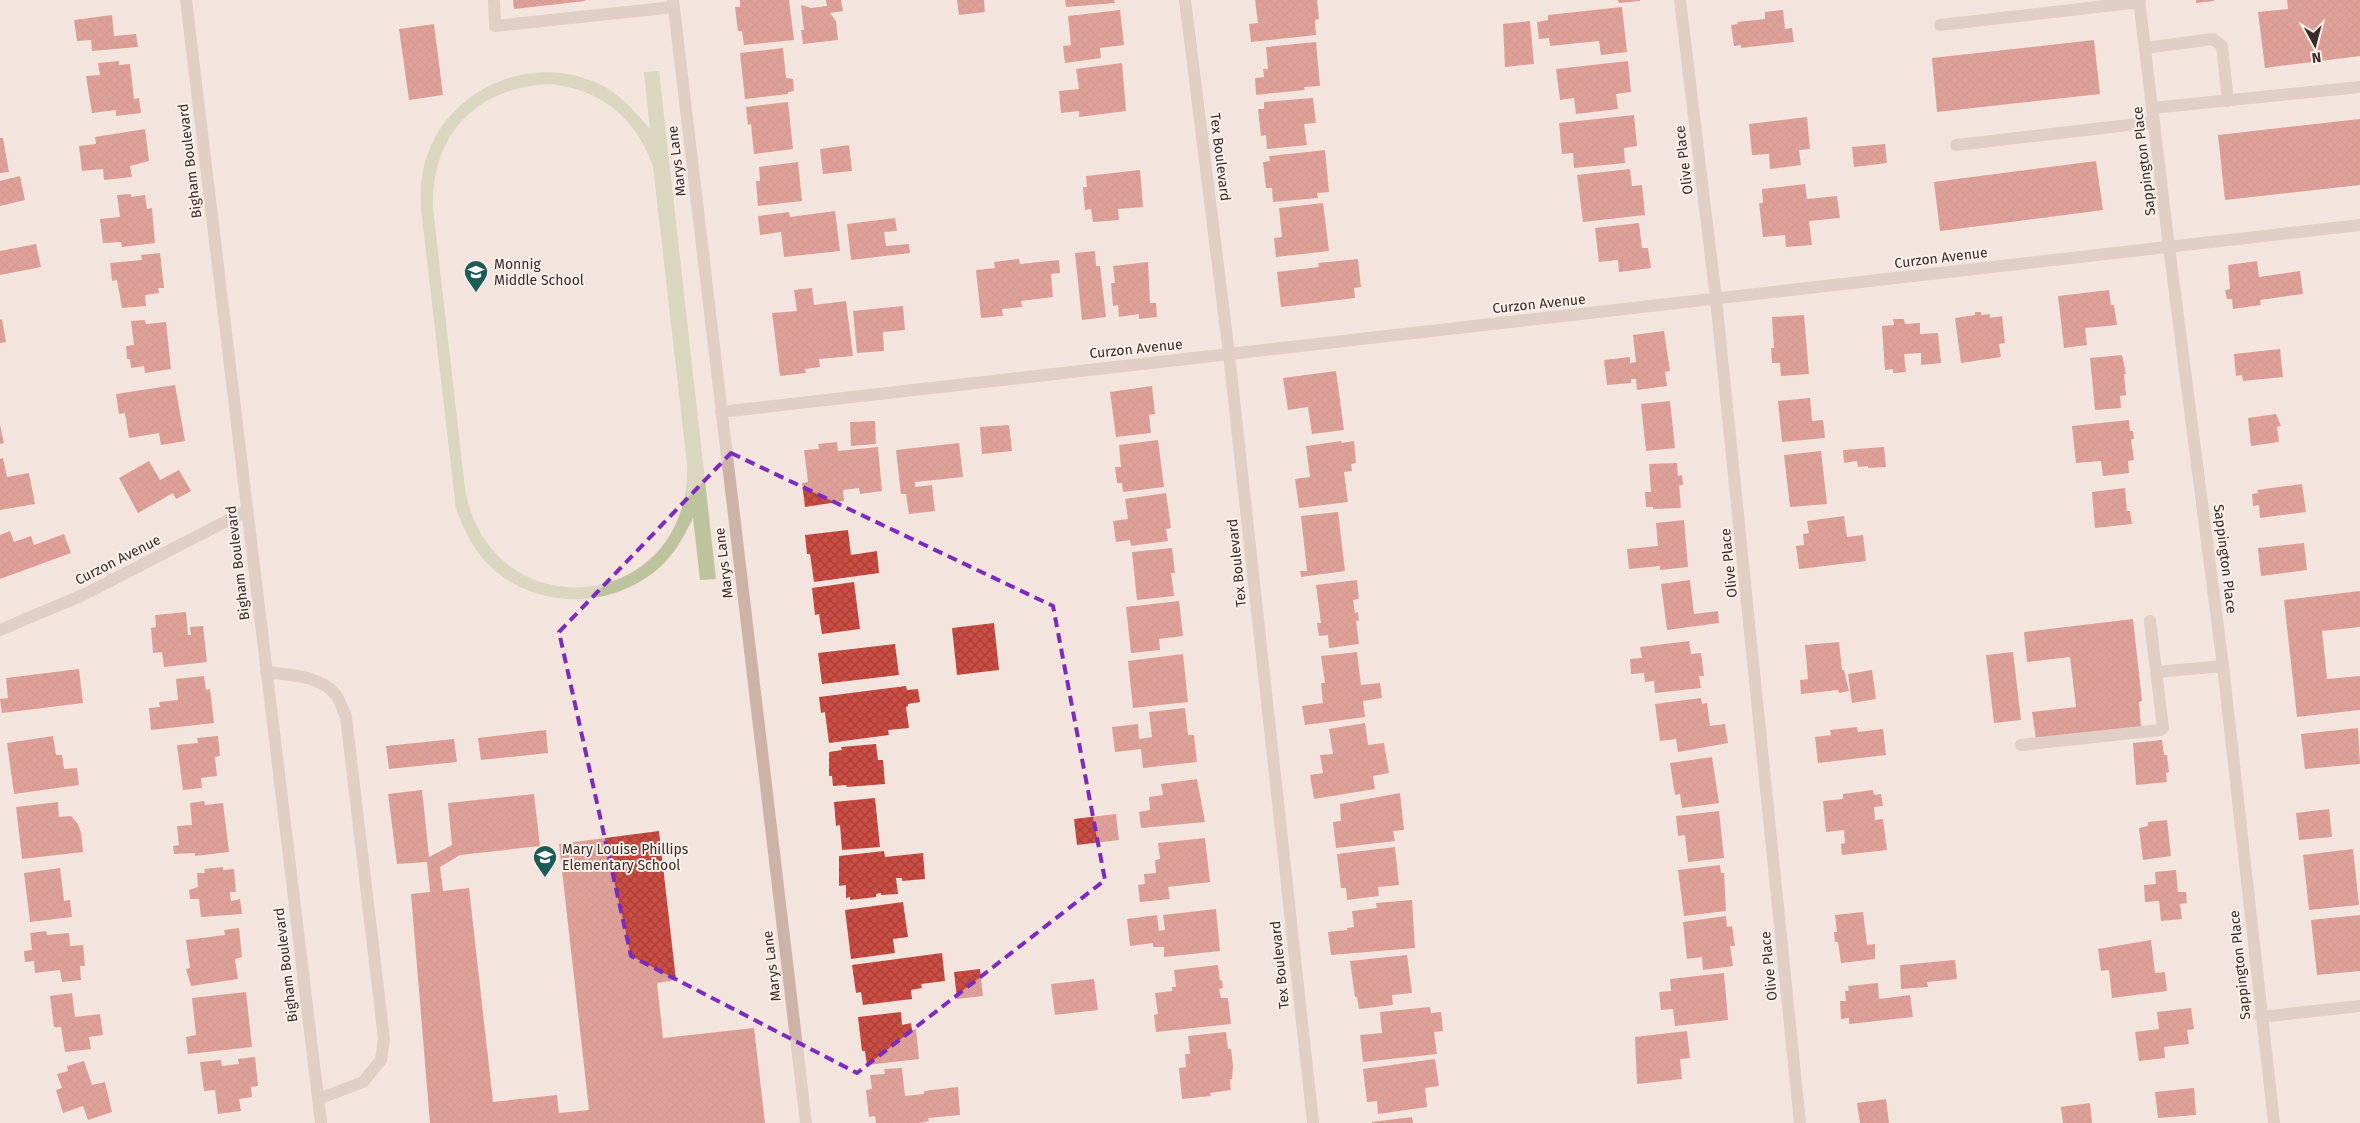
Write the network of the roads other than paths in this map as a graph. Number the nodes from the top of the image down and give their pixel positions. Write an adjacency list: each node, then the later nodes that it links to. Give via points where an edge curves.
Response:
1 (186, 0): 19 (street, Bigham Boulevard)
2 (494, 0): 6 (street, via 495,26)
3 (1185, 0): 17 (street, Tex Boulevard)
4 (1680, 0): 16 (street, Olive Place)
5 (2140, 1): 7 (street); 8 (street, Sappington Place)
6 (674, 4): 18 (street, Marys Lane)
7 (1940, 24)
8 (2145, 48): 10 (street, via 2213,39 2222,46); 11 (street, Sappington Place)
9 (2360, 87): 10 (street)
10 (2228, 101): 11 (street)
11 (2152, 108): 12 (street, Sappington Place)
12 (2154, 122): 13 (street); 15 (street, Sappington Place)
13 (1956, 145)
14 (2360, 225): 15 (street, Curzon Avenue)
15 (2169, 247): 16 (street, Curzon Avenue); 22 (street, Sappington Place)
16 (1716, 299): 17 (street, Curzon Avenue); 32 (street, Olive Place)
17 (1229, 354): 18 (street, Curzon Avenue); 31 (street, Tex Boulevard)
18 (721, 412): 30 (street, Marys Lane)
19 (246, 511): 21 (street, Curzon Avenue, via 85,594); 23 (street, Bigham Boulevard)
20 (2150, 621): 24 (street)
21 (0, 630)
22 (2223, 666): 24 (street); 27 (street, Sappington Place)
23 (266, 672): 28 (street, Bigham Boulevard); 28 (street, via 308,678 320,683 336,695 346,717 384,1039 381,1060 363,1082)
24 (2156, 672): 25 (street, via 2163,728 2160,730)
25 (2021, 745)
26 (2360, 1006): 27 (street)
27 (2260, 1017): 33 (street, Sappington Place)
28 (318, 1099): 29 (street, Bigham Boulevard)
29 (321, 1123)
30 (806, 1123)
31 (1313, 1123)
32 (1800, 1123)
33 (2274, 1123)

